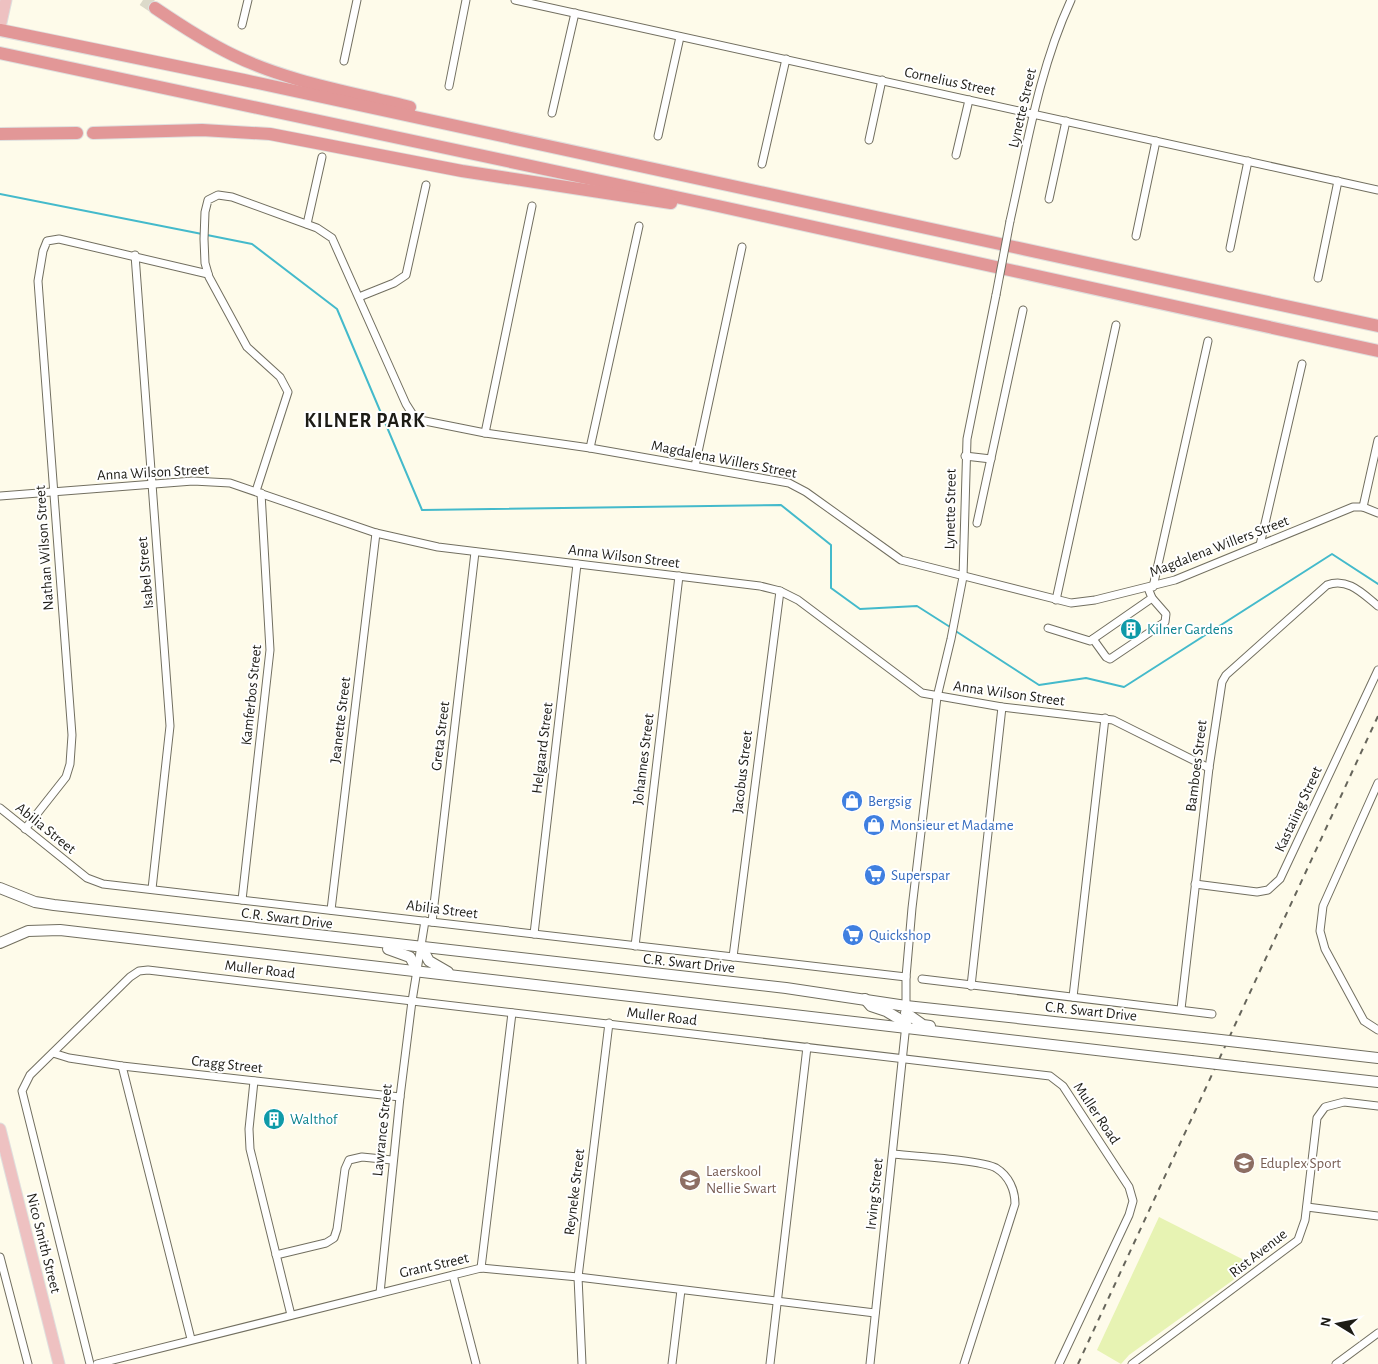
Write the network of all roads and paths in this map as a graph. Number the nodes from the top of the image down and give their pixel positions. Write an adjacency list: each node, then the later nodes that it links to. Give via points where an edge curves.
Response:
1 (6, 0): 10 (main road)
2 (248, 0): 9 (street)
3 (357, 0): 15 (street)
4 (466, 0): 17 (street)
5 (515, 0): 8 (street, Cornelius Street)
6 (1071, 0): 20 (street, Lynette Street, via 1054,37)
7 (155, 8): 31 (highway, via 233,55 291,77)
8 (575, 13): 12 (street, Cornelius Street); 19 (street)
9 (242, 24)
10 (0, 27)
11 (0, 30): 31 (highway)
12 (680, 37): 14 (street, Cornelius Street); 25 (street)
13 (4, 54): 39 (highway)
14 (786, 59): 16 (street, Cornelius Street); 32 (street)
15 (344, 60)
16 (882, 80): 18 (street, Cornelius Street); 26 (street)
17 (449, 86)
18 (969, 100): 20 (street, Cornelius Street); 28 (street)
19 (552, 112)
20 (1034, 113): 21 (street, Cornelius Street); 58 (street, Lynette Street, bridge)
21 (1066, 121): 27 (street, Cornelius Street); 36 (street)
22 (77, 133): 24 (highway)
23 (93, 133): 39 (highway, via 202,130 270,134 547,186 676,204)
24 (4, 136)
25 (658, 136)
26 (869, 140)
27 (1156, 141): 30 (street, Cornelius Street); 42 (street)
28 (956, 155)
29 (322, 157): 40 (street)
30 (1248, 161): 33 (street, Cornelius Street); 44 (street)
31 (623, 162): 51 (highway)
32 (762, 164)
33 (1338, 181): 35 (street, Cornelius Street); 47 (street)
34 (426, 185): 48 (street, via 406,275)
35 (1378, 190)
36 (1049, 198)
37 (208, 200): 40 (street, Magdalena Willers Street, via 214,195 227,196); 46 (street, Kamferbos Street, via 204,228)
38 (532, 206): 55 (street)
39 (718, 206): 53 (highway)
40 (307, 224): 48 (street, Magdalena Willers Street, via 323,230 332,238)
41 (638, 226): 57 (street)
42 (1136, 236)
43 (742, 247): 60 (street)
44 (1230, 248)
45 (135, 255): 46 (street); 61 (street, Isabel Street); 62 (street, Nathan Wilson Street, via 56,238 48,241 42,250 38,281)
46 (208, 274): 63 (street, Kamferbos Street, via 245,344 280,377 288,390)
47 (1318, 278)
48 (359, 297): 55 (street, Magdalena Willers Street, via 413,415 424,421)
49 (1023, 310): 59 (street)
50 (1116, 325): 77 (street)
51 (1378, 326)
52 (1208, 341): 74 (street)
53 (1378, 351)
54 (1302, 364): 69 (street)
55 (485, 433): 57 (street, Magdalena Willers Street)
56 (1378, 440): 65 (street)
57 (590, 448): 60 (street, Magdalena Willers Street)
58 (965, 456): 59 (street); 73 (street, Lynette Street)
59 (991, 459): 67 (street)
60 (695, 466): 73 (street, Magdalena Willers Street, via 800,487 896,558)
61 (151, 484): 62 (street, Anna Wilson Street); 63 (street, Anna Wilson Street, via 212,481); 91 (street, Isabel Street, via 170,726)
62 (54, 492): 64 (street, Anna Wilson Street); 88 (street, Nathan Wilson Street, via 72,722 70,759 64,780)
63 (258, 492): 68 (street, Anna Wilson Street); 92 (street, Kamferbos Street, via 270,650)
64 (0, 496)
65 (1363, 507): 66 (street); 69 (street, Magdalena Willers Street, via 1342,511)
66 (1378, 513)
67 (977, 523)
68 (376, 533): 70 (street, Anna Wilson Street); 93 (street, Jeanette Street)
69 (1260, 545): 74 (street, Magdalena Willers Street)
70 (475, 552): 71 (street, Anna Wilson Street); 94 (street, Greta Street)
71 (577, 564): 72 (street, Anna Wilson Street); 95 (street, Helgaard Street)
72 (679, 576): 75 (street, Anna Wilson Street); 98 (street, Johannes Street)
73 (963, 577): 77 (street, Magdalena Willers Street); 82 (street, Lynette Street)
74 (1151, 588): 76 (street); 77 (street, Magdalena Willers Street, via 1084,602)
75 (780, 591): 82 (street, Anna Wilson Street, via 824,618 909,685); 100 (street, Jacobus Street)
76 (1152, 598): 80 (street); 80 (street, via 1166,614 1165,622 1110,659)
77 (1056, 600)
78 (1378, 606): 85 (street, Bamboes Street, via 1354,587 1339,583 1323,587 1225,676 1220,690)
79 (1048, 628): 80 (street, via 1085,641)
80 (1093, 640)
81 (1378, 670): 89 (street, Kastaiing Street, via 1280,879 1268,890 1257,892)
82 (937, 697): 83 (street, Anna Wilson Street); 103 (street, Lynette Street)
83 (1002, 707): 84 (street, Anna Wilson Street); 105 (street)
84 (1105, 718): 85 (street, Anna Wilson Street, via 1128,726); 106 (street)
85 (1209, 768): 89 (street, Bamboes Street)
86 (1378, 784): 114 (street, via 1323,906 1320,931 1325,949 1364,1021)
87 (0, 808): 88 (street, Abilia Street)
88 (25, 829): 91 (street, Abilia Street, via 91,881)
89 (1196, 884): 109 (street, Bamboes Street)
90 (0, 888): 97 (main road, C.R. Swart Drive, via 47,905)
91 (152, 889): 92 (street, Abilia Street)
92 (242, 900): 93 (street, Abilia Street)
93 (331, 910): 94 (street, Abilia Street)
94 (429, 922): 95 (street, Abilia Street); 99 (street, Greta Street)
95 (534, 934): 98 (street, Abilia Street)
96 (0, 943): 101 (main road, C.R. Swart Drive, via 20,933 43,929)
97 (375, 943): 99 (main road, C.R. Swart Drive); 101 (main road, via 410,957)
98 (635, 946): 100 (street, Abilia Street)
99 (422, 948): 101 (street, Greta Street); 102 (main road, via 429,960); 107 (main road, C.R. Swart Drive)
100 (733, 957): 103 (street, Abilia Street)
101 (418, 970): 102 (main road, C.R. Swart Drive); 108 (street, Lawrance Street)
102 (451, 974): 112 (main road, C.R. Swart Drive)
103 (906, 977): 112 (street, Lynette Street)
104 (922, 979): 105 (street)
105 (972, 986): 106 (street)
106 (1073, 997): 109 (street)
107 (865, 999): 112 (main road, C.R. Swart Drive); 112 (main road, via 871,1006)
108 (412, 1001): 110 (street, Muller Road); 116 (street, Muller Road, via 148,970 136,973 124,983); 122 (street, Lawrance Street)
109 (1181, 1009): 111 (street)
110 (512, 1013): 113 (street, Muller Road); 131 (street)
111 (1212, 1014)
112 (906, 1017): 117 (street, Irving Street); 118 (main road, C.R. Swart Drive, bridge, via 1203,1038); 121 (main road, C.R. Swart Drive, bridge, via 940,1031)
113 (609, 1024): 115 (street, Muller Road); 133 (street, Reyneke Street)
114 (1378, 1030)
115 (807, 1046): 117 (street, Muller Road); 136 (street)
116 (53, 1053): 119 (street, Cragg Street); 143 (street, Muller Road, via 30,1075 23,1086 22,1098)
117 (903, 1058): 125 (street, Irving Street); 151 (street, Muller Road, via 1041,1074 1056,1079 1131,1191 1129,1215)
118 (1378, 1058)
119 (122, 1066): 120 (street, Cragg Street); 140 (street)
120 (254, 1081): 122 (street, Cragg Street); 129 (street, via 250,1148)
121 (1378, 1082)
122 (400, 1097): 126 (street, Lawrance Street)
123 (1378, 1106): 127 (street, Rist Avenue, via 1344,1102 1325,1107 1317,1118)
124 (0, 1129): 142 (main road, Nico Smith Street)
125 (893, 1154): 137 (street, Irving Street); 150 (street, via 987,1165 1005,1176 1014,1192 1015,1204)
126 (392, 1160): 129 (street, via 353,1157 349,1160 334,1238 326,1243); 135 (street, Lawrance Street)
127 (1307, 1207): 128 (street); 152 (street, Rist Avenue, via 1303,1232 1298,1240)
128 (1378, 1216)
129 (276, 1255): 138 (street)
130 (0, 1257): 141 (street)
131 (481, 1268): 132 (street, Grant Street); 133 (street, Grant Street)
132 (453, 1275): 135 (street, Grant Street); 145 (street)
133 (578, 1277): 134 (street, Grant Street); 146 (street, Reyneke Street)
134 (680, 1290): 136 (street, Grant Street); 147 (street)
135 (380, 1293): 138 (street, Grant Street)
136 (777, 1302): 137 (street, Grant Street); 148 (street)
137 (875, 1314): 149 (street, Irving Street)
138 (290, 1315): 140 (street, Grant Street)
139 (1378, 1333): 153 (street)
140 (191, 1339): 144 (street, Grant Street)
141 (28, 1364)
142 (59, 1364)
143 (90, 1364)
144 (97, 1364)
145 (476, 1364)
146 (582, 1364)
147 (672, 1364)
148 (770, 1364)
149 (870, 1364)
150 (964, 1364)
151 (1059, 1364)
152 (1132, 1364)
153 (1336, 1364)

